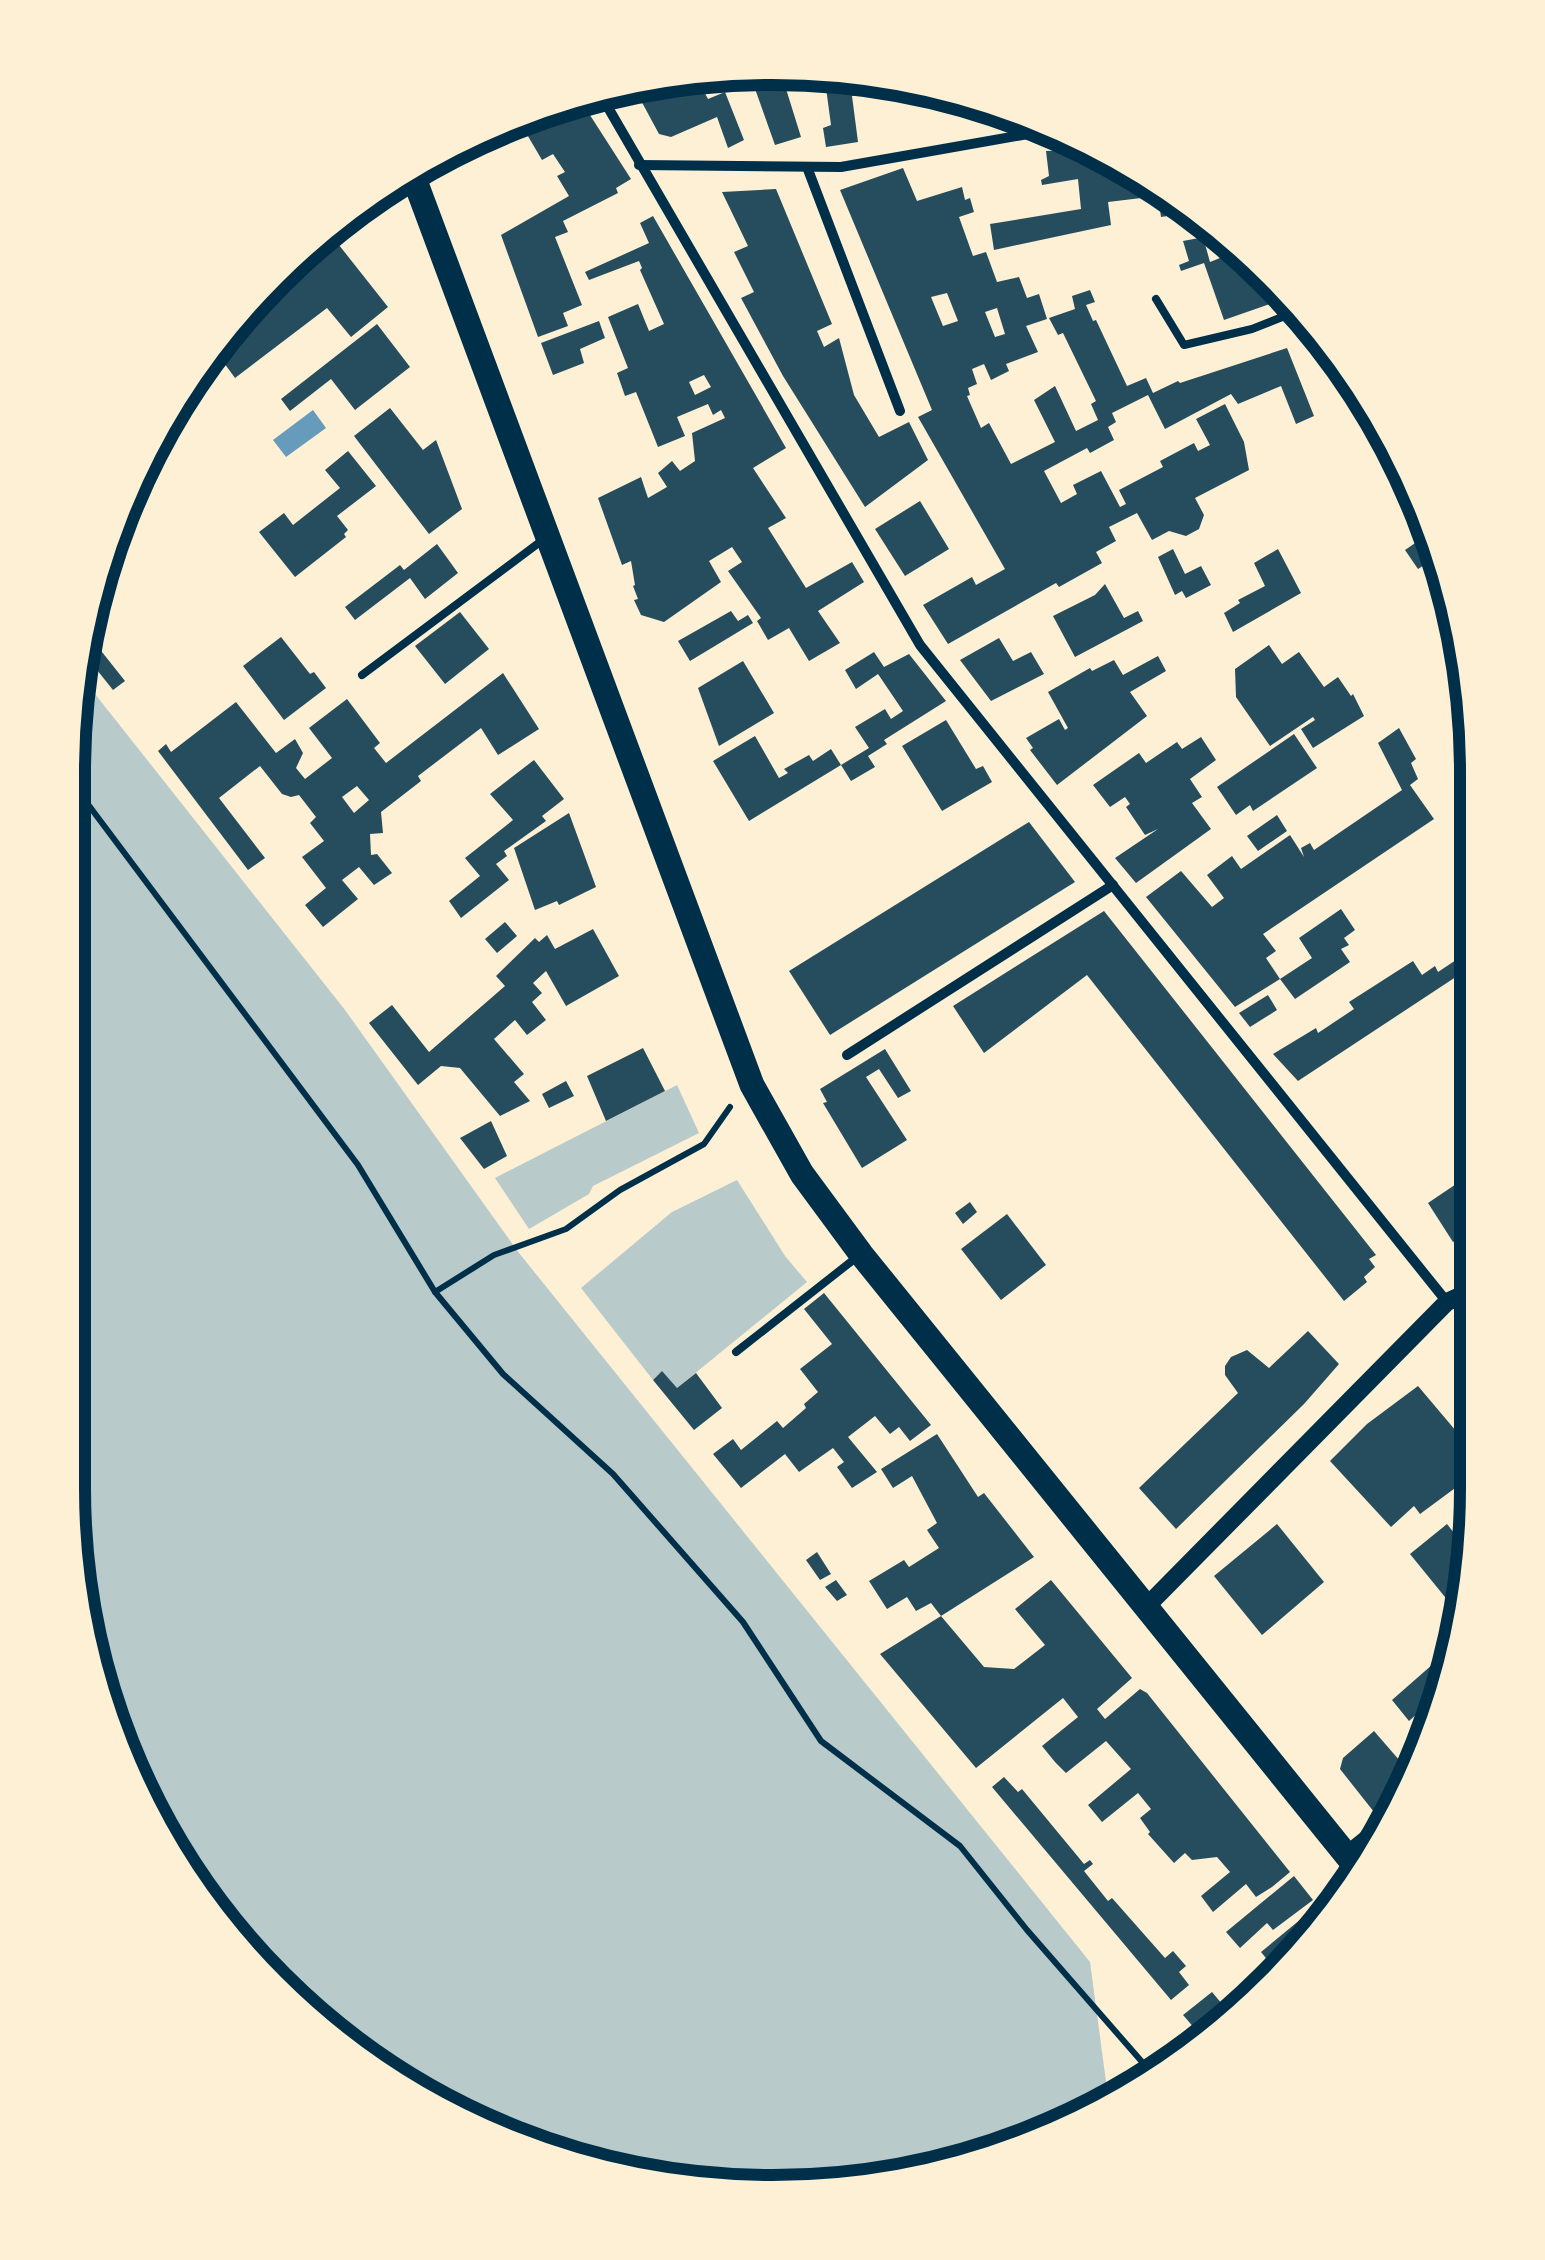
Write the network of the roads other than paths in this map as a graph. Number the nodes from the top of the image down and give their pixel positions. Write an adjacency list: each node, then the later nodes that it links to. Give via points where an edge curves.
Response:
1 (607, 105): 3 (street)
2 (1028, 134): 4 (street)
3 (640, 165): 4 (street); 11 (street, via 920,645)
4 (807, 166): 8 (street)
5 (417, 185): 9 (main road)
6 (1156, 300): 7 (lane, via 1184,345)
7 (1286, 316)
8 (900, 410)
9 (547, 536): 10 (lane); 13 (main road, via 752,1084 802,1174)
10 (362, 675)
11 (1112, 885): 12 (street); 15 (street)
12 (847, 1055)
13 (861, 1254): 16 (lane); 17 (main road)
14 (1460, 1296): 15 (street)
15 (1447, 1302): 17 (street)
16 (736, 1352)
17 (1145, 1608): 18 (main road)
18 (1350, 1859)

